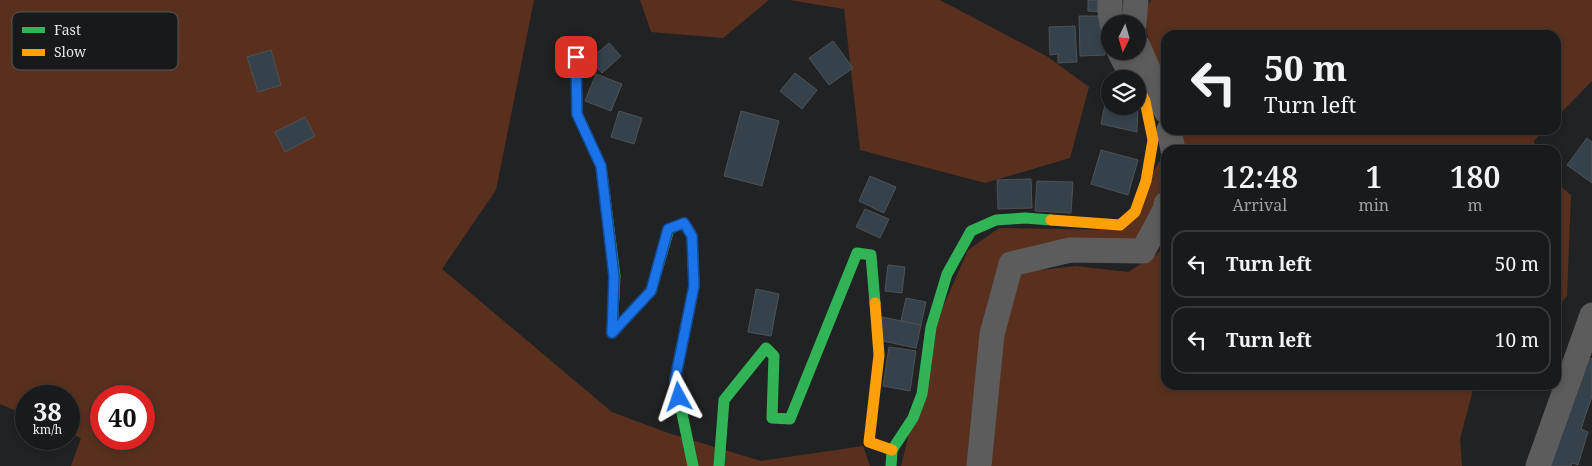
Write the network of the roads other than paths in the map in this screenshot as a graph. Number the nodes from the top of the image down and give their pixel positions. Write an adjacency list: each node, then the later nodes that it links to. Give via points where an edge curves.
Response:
1 (1110, 0): 3 (street)
2 (1136, 0): 4 (street)
3 (1110, 15)
4 (1135, 15)
5 (576, 57): 12 (street, via 577,114 601,166 614,276 612,333 651,291 668,229 684,223 692,236 694,286 675,380)
6 (1144, 60): 7 (street)
7 (1161, 99)
8 (1146, 106): 11 (street, via 1153,140 1146,181 1135,212 1120,225 1025,218 996,220 971,231 946,274 931,327 922,394 913,418)
9 (1161, 218): 15 (street, via 1144,251 1070,250 1012,264 992,334)
10 (1592, 315): 16 (street)
11 (892, 450): 13 (street, via 869,442 879,355 871,255 857,253 790,419 772,418 774,356 766,348 724,400); 14 (street)
12 (693, 466)
13 (719, 466)
14 (891, 466)
15 (978, 466)
16 (1538, 466)

